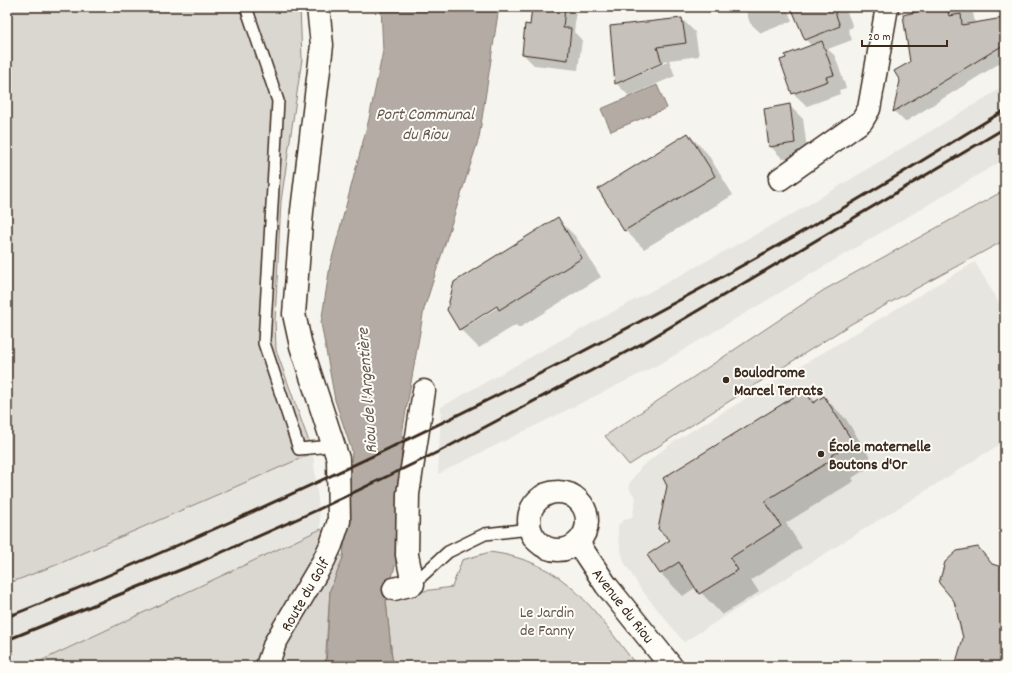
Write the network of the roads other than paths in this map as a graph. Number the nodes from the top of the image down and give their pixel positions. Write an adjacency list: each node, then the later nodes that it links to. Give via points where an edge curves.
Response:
1 (246, 7): 6 (lane, via 278,101 264,343 299,449 321,447)
2 (318, 7): 6 (street, Route du Golf, via 322,45 302,211 294,314 301,346)
3 (887, 7): 4 (street, via 871,102 862,122)
4 (780, 179)
5 (424, 391): 9 (street, via 408,494 407,555)
6 (333, 442): 10 (street, Route du Golf, via 338,459 339,520 332,544 276,643)
7 (530, 529): 8 (street, via 543,546 553,550 565,550); 8 (street, via 530,513 538,499 547,493 573,494 587,512 588,525 584,537); 9 (lane, via 485,534 448,552)
8 (578, 544): 11 (street, Avenue du Riou, via 606,585)
9 (403, 587)
10 (267, 666)
11 (670, 666)

